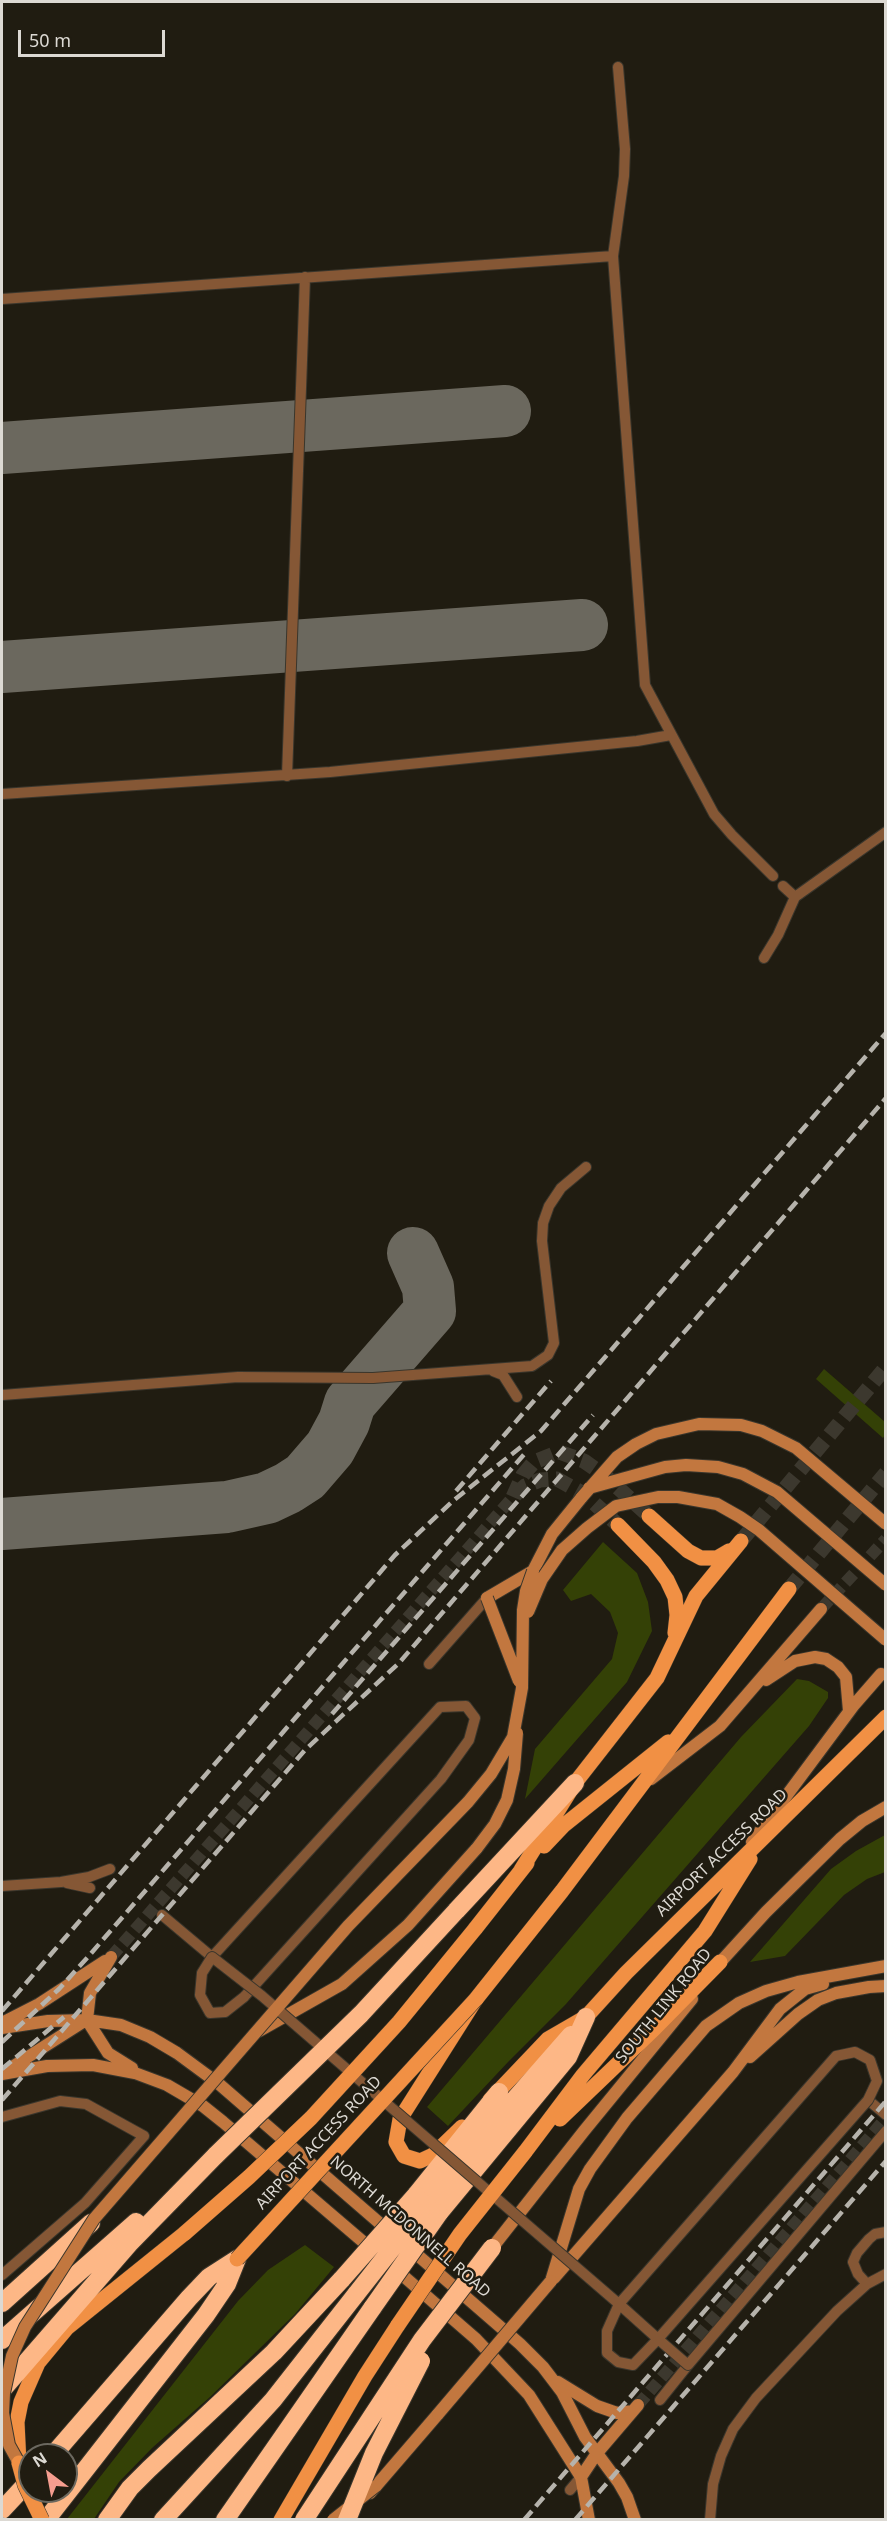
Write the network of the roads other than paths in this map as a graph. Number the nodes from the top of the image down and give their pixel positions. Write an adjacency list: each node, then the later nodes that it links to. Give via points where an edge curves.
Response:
1 (618, 67): 2 (lane, via 624,167)
2 (613, 256): 3 (lane); 5 (lane, via 645,685)
3 (305, 277): 4 (lane); 6 (lane)
4 (2, 299)
5 (671, 735): 6 (lane); 9 (lane, via 714,814)
6 (287, 776): 7 (lane)
7 (2, 794)
8 (885, 832): 11 (lane)
9 (773, 876)
10 (783, 886): 11 (lane)
11 (795, 897): 12 (lane)
12 (764, 958)
13 (586, 1167): 14 (lane, via 561,1188 543,1223 554,1343 548,1355 532,1366)
14 (490, 1370): 15 (lane, via 373,1378 238,1377); 16 (lane, via 503,1375)
15 (2, 1395)
16 (517, 1396)
17 (589, 1488): 19 (street, bridge, via 617,1457 656,1434 699,1424 741,1425 796,1448); 21 (street, bridge, via 552,1534); 22 (street, bridge, via 665,1467 718,1467 743,1473 777,1492)
18 (649, 1516): 27 (main road, via 701,1558 717,1558 741,1541 696,1596)
19 (885, 1524)
20 (618, 1525): 27 (main road, via 654,1562 675,1597 676,1632)
21 (533, 1571): 24 (street); 30 (street, bridge, via 523,1610)
22 (885, 1585)
23 (789, 1589): 34 (main road)
24 (487, 1598): 28 (lane); 30 (street, bridge)
25 (821, 1609): 31 (street)
26 (885, 1640): 57 (street, bridge, via 759,1530 717,1504 697,1498 658,1497 616,1506 562,1550 528,1608 520,1642 514,1769 507,1800 495,1824 384,1949 342,1984)
27 (669, 1653): 35 (main road, via 651,1685)
28 (429, 1664)
29 (881, 1674): 32 (street)
30 (522, 1688): 57 (street, bridge, via 513,1737 491,1774 468,1803 348,1926)
31 (746, 1696): 32 (street, via 795,1661 815,1657 838,1666 846,1677); 36 (street, via 720,1726)
32 (849, 1711): 39 (street)
33 (885, 1717): 38 (main road, AIRPORT ACCESS ROAD)
34 (687, 1727): 36 (main road); 41 (main road, via 563,1826)
35 (575, 1783): 41 (main road); 67 (highway, bridge, via 361,2014)
36 (641, 1786): 52 (main road)
37 (885, 1808): 47 (street, SOUTH LINK ROAD, via 840,1839)
38 (760, 1841): 39 (main road, AIRPORT ACCESS ROAD); 66 (main road, via 705,1931 583,2075)
39 (734, 1867): 53 (main road, AIRPORT ACCESS ROAD)
40 (110, 1869): 42 (lane)
41 (521, 1870): 85 (main road, bridge, via 399,2022 280,2149 218,2206 52,2344 38,2363 21,2402)
42 (61, 1882): 43 (lane); 44 (lane)
43 (2, 1886)
44 (90, 1888)
45 (162, 1915): 46 (lane)
46 (212, 1957): 51 (lane, bridge); 51 (lane, bridge, via 202,1973 200,1995 210,2013 225,2012); 51 (lane, via 440,1707 465,1706 475,1718 469,1740 441,1779)
47 (720, 1962): 66 (main road); 71 (street, SOUTH LINK ROAD)
48 (885, 1966): 75 (street, via 766,1991 739,2003 706,2026 627,2118 584,2179)
49 (885, 1974): 58 (street, via 805,1989 780,2008)
50 (885, 1986): 58 (street, via 818,2000)
51 (251, 1987): 78 (lane, bridge)
52 (476, 2000): 61 (main road, AIRPORT ACCESS ROAD, via 400,2118 396,2142 399,2150 420,2162 433,2155); 72 (main road, AIRPORT ACCESS ROAD, bridge)
53 (586, 2017): 61 (main road, AIRPORT ACCESS ROAD, via 548,2039); 68 (highway)
54 (87, 2020): 55 (street, via 90,1993 111,1957); 56 (street, NORTH MCDONNELL ROAD); 59 (street); 60 (street, via 108,2053); 82 (street, NORTH MCDONNELL ROAD, via 120,2025 150,2037 219,2084 520,2344)
55 (2, 2023)
56 (2, 2028)
57 (258, 2031): 69 (street, bridge)
58 (733, 2072): 75 (street)
59 (2, 2074): 60 (street, via 40,2066 81,2064)
60 (152, 2078): 89 (street, via 183,2093 216,2117 476,2339 529,2395)
61 (500, 2092): 68 (highway)
62 (868, 2100): 63 (lane); 78 (lane, bridge, via 877,2081 870,2060 855,2052 836,2056); 79 (lane, bridge)
63 (885, 2115)
64 (2, 2117): 74 (lane, via 60,2101 86,2104 144,2136 85,2203)
65 (885, 2131): 81 (lane, bridge)
66 (525, 2152): 99 (main road, bridge, via 427,2280 365,2376)
67 (216, 2155): 80 (highway, bridge); 83 (highway, bridge, via 129,2244)
68 (427, 2204): 96 (highway, bridge, via 342,2279 261,2365 137,2482); 97 (highway, bridge, via 273,2400); 98 (highway, bridge, via 373,2307)
69 (94, 2219): 77 (highway, bridge); 88 (street, bridge, via 25,2327 12,2356 3,2413 9,2445)
70 (885, 2232): 76 (lane, via 869,2239 853,2262)
71 (492, 2248): 100 (highway, bridge, via 422,2340); 102 (highway, bridge, via 409,2383 374,2453)
72 (237, 2259): 86 (highway, via 209,2277 189,2298); 95 (highway, via 227,2284 206,2315)
73 (885, 2274): 76 (lane)
74 (2, 2275)
75 (551, 2281): 90 (street, bridge)
76 (867, 2284): 105 (lane, via 820,2328 733,2428 713,2484)
77 (2, 2303)
78 (619, 2304): 79 (lane, bridge); 79 (lane, bridge, via 607,2331 607,2353 618,2362 633,2365)
79 (658, 2339): 81 (lane, bridge)
80 (2, 2340)
81 (688, 2365): 84 (lane)
82 (554, 2380): 87 (street, NORTH MCDONNELL ROAD); 87 (street, via 616,2413 635,2408)
83 (2, 2390)
84 (660, 2400)
85 (18, 2443)
86 (63, 2443)
87 (597, 2453): 89 (street); 104 (street, NORTH MCDONNELL ROAD, via 627,2497)
88 (18, 2461)
89 (581, 2477): 91 (lane); 103 (street)
90 (376, 2486): 101 (street, bridge); 102 (street, bridge)
91 (570, 2490)
92 (18, 2493): 94 (highway)
93 (35, 2503): 95 (main road, bridge)
94 (2, 2510)
95 (44, 2520)
96 (107, 2520)
97 (163, 2520)
98 (225, 2520)
99 (281, 2520)
100 (304, 2520)
101 (333, 2520)
102 (348, 2520)
103 (590, 2520)
104 (635, 2520)
105 (710, 2520)

